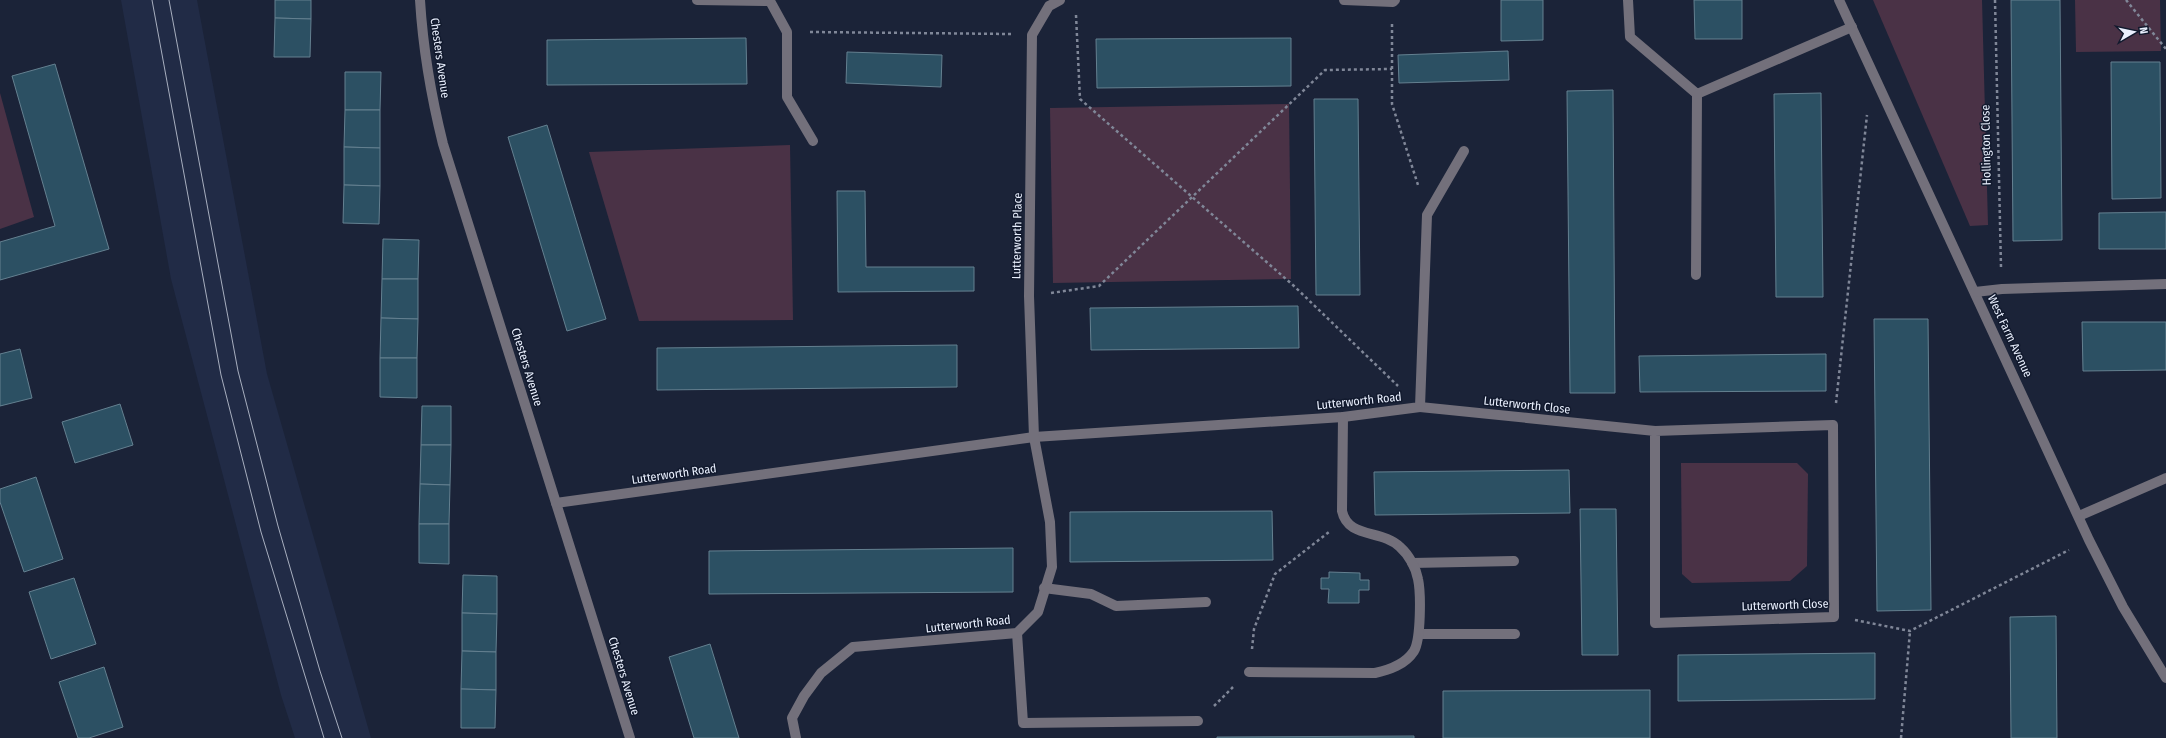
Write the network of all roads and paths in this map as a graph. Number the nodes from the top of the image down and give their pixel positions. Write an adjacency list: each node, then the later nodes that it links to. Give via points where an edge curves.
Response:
1 (420, 0): 33 (street, Chesters Avenue, via 422,40 430,96)
2 (697, 0): 12 (street, via 770,1)
3 (1060, 0): 13 (street, via 1049,6)
4 (1344, 0): 9 (street)
5 (1628, 0): 16 (street, via 1630,37)
6 (1839, 0): 11 (street, West Farm Avenue)
7 (1995, 0): 24 (path, Hollington Close)
8 (2126, 0): 14 (path)
9 (1394, 1): 15 (path)
10 (1075, 8): 20 (path, via 1080,99)
11 (1852, 27): 16 (street); 25 (street, West Farm Avenue)
12 (787, 32): 13 (path); 18 (street, via 787,97)
13 (1032, 35): 26 (street, Lutterworth Place)
14 (2166, 49)
15 (1392, 69): 20 (path, via 1325,70); 21 (path, via 1392,104)
16 (1697, 94): 22 (street)
17 (1867, 110): 29 (path)
18 (813, 141)
19 (1464, 151): 21 (street)
20 (1192, 197): 26 (path, via 1098,286); 27 (path, via 1294,286)
21 (1427, 215): 27 (street)
22 (1696, 275)
23 (2166, 284): 24 (street)
24 (2002, 289): 25 (street)
25 (1975, 292): 34 (street, West Farm Avenue)
26 (1029, 296): 31 (street, Lutterworth Place)
27 (1420, 408): 28 (street, Lutterworth Road); 30 (street, Lutterworth Close)
28 (1343, 417): 31 (street, Lutterworth Road); 35 (street)
29 (1833, 425): 30 (street, Lutterworth Close); 41 (street, Lutterworth Close)
30 (1655, 431): 41 (street, Lutterworth Close, via 1655,623)
31 (1034, 437): 33 (street, Lutterworth Road); 39 (street, Lutterworth Road, via 1050,522 1052,567)
32 (2166, 478): 34 (street)
33 (556, 503): 49 (street, Chesters Avenue)
34 (2079, 516): 36 (street, West Farm Avenue)
35 (1344, 520): 38 (street, via 1352,528 1386,538 1401,547); 46 (path, via 1275,574 1254,629)
36 (2089, 540): 42 (path); 47 (street, West Farm Avenue, via 2123,607)
37 (1514, 561): 38 (street)
38 (1412, 563): 44 (street, via 1418,579)
39 (1044, 588): 40 (street, via 1091,594 1116,606); 43 (street, Lutterworth Road, via 1038,612)
40 (1206, 602)
41 (1834, 617): 42 (path)
42 (1910, 631): 51 (path)
43 (1017, 633): 48 (street, via 1023,723); 50 (street, Lutterworth Road, via 853,647 821,673 804,696 792,718)
44 (1419, 634): 45 (street); 46 (street, via 1414,651 1390,670 1375,673)
45 (1515, 634)
46 (1250, 672): 48 (path)
47 (2166, 678)
48 (1198, 722)
49 (630, 738)
50 (796, 738)
51 (1901, 738)

